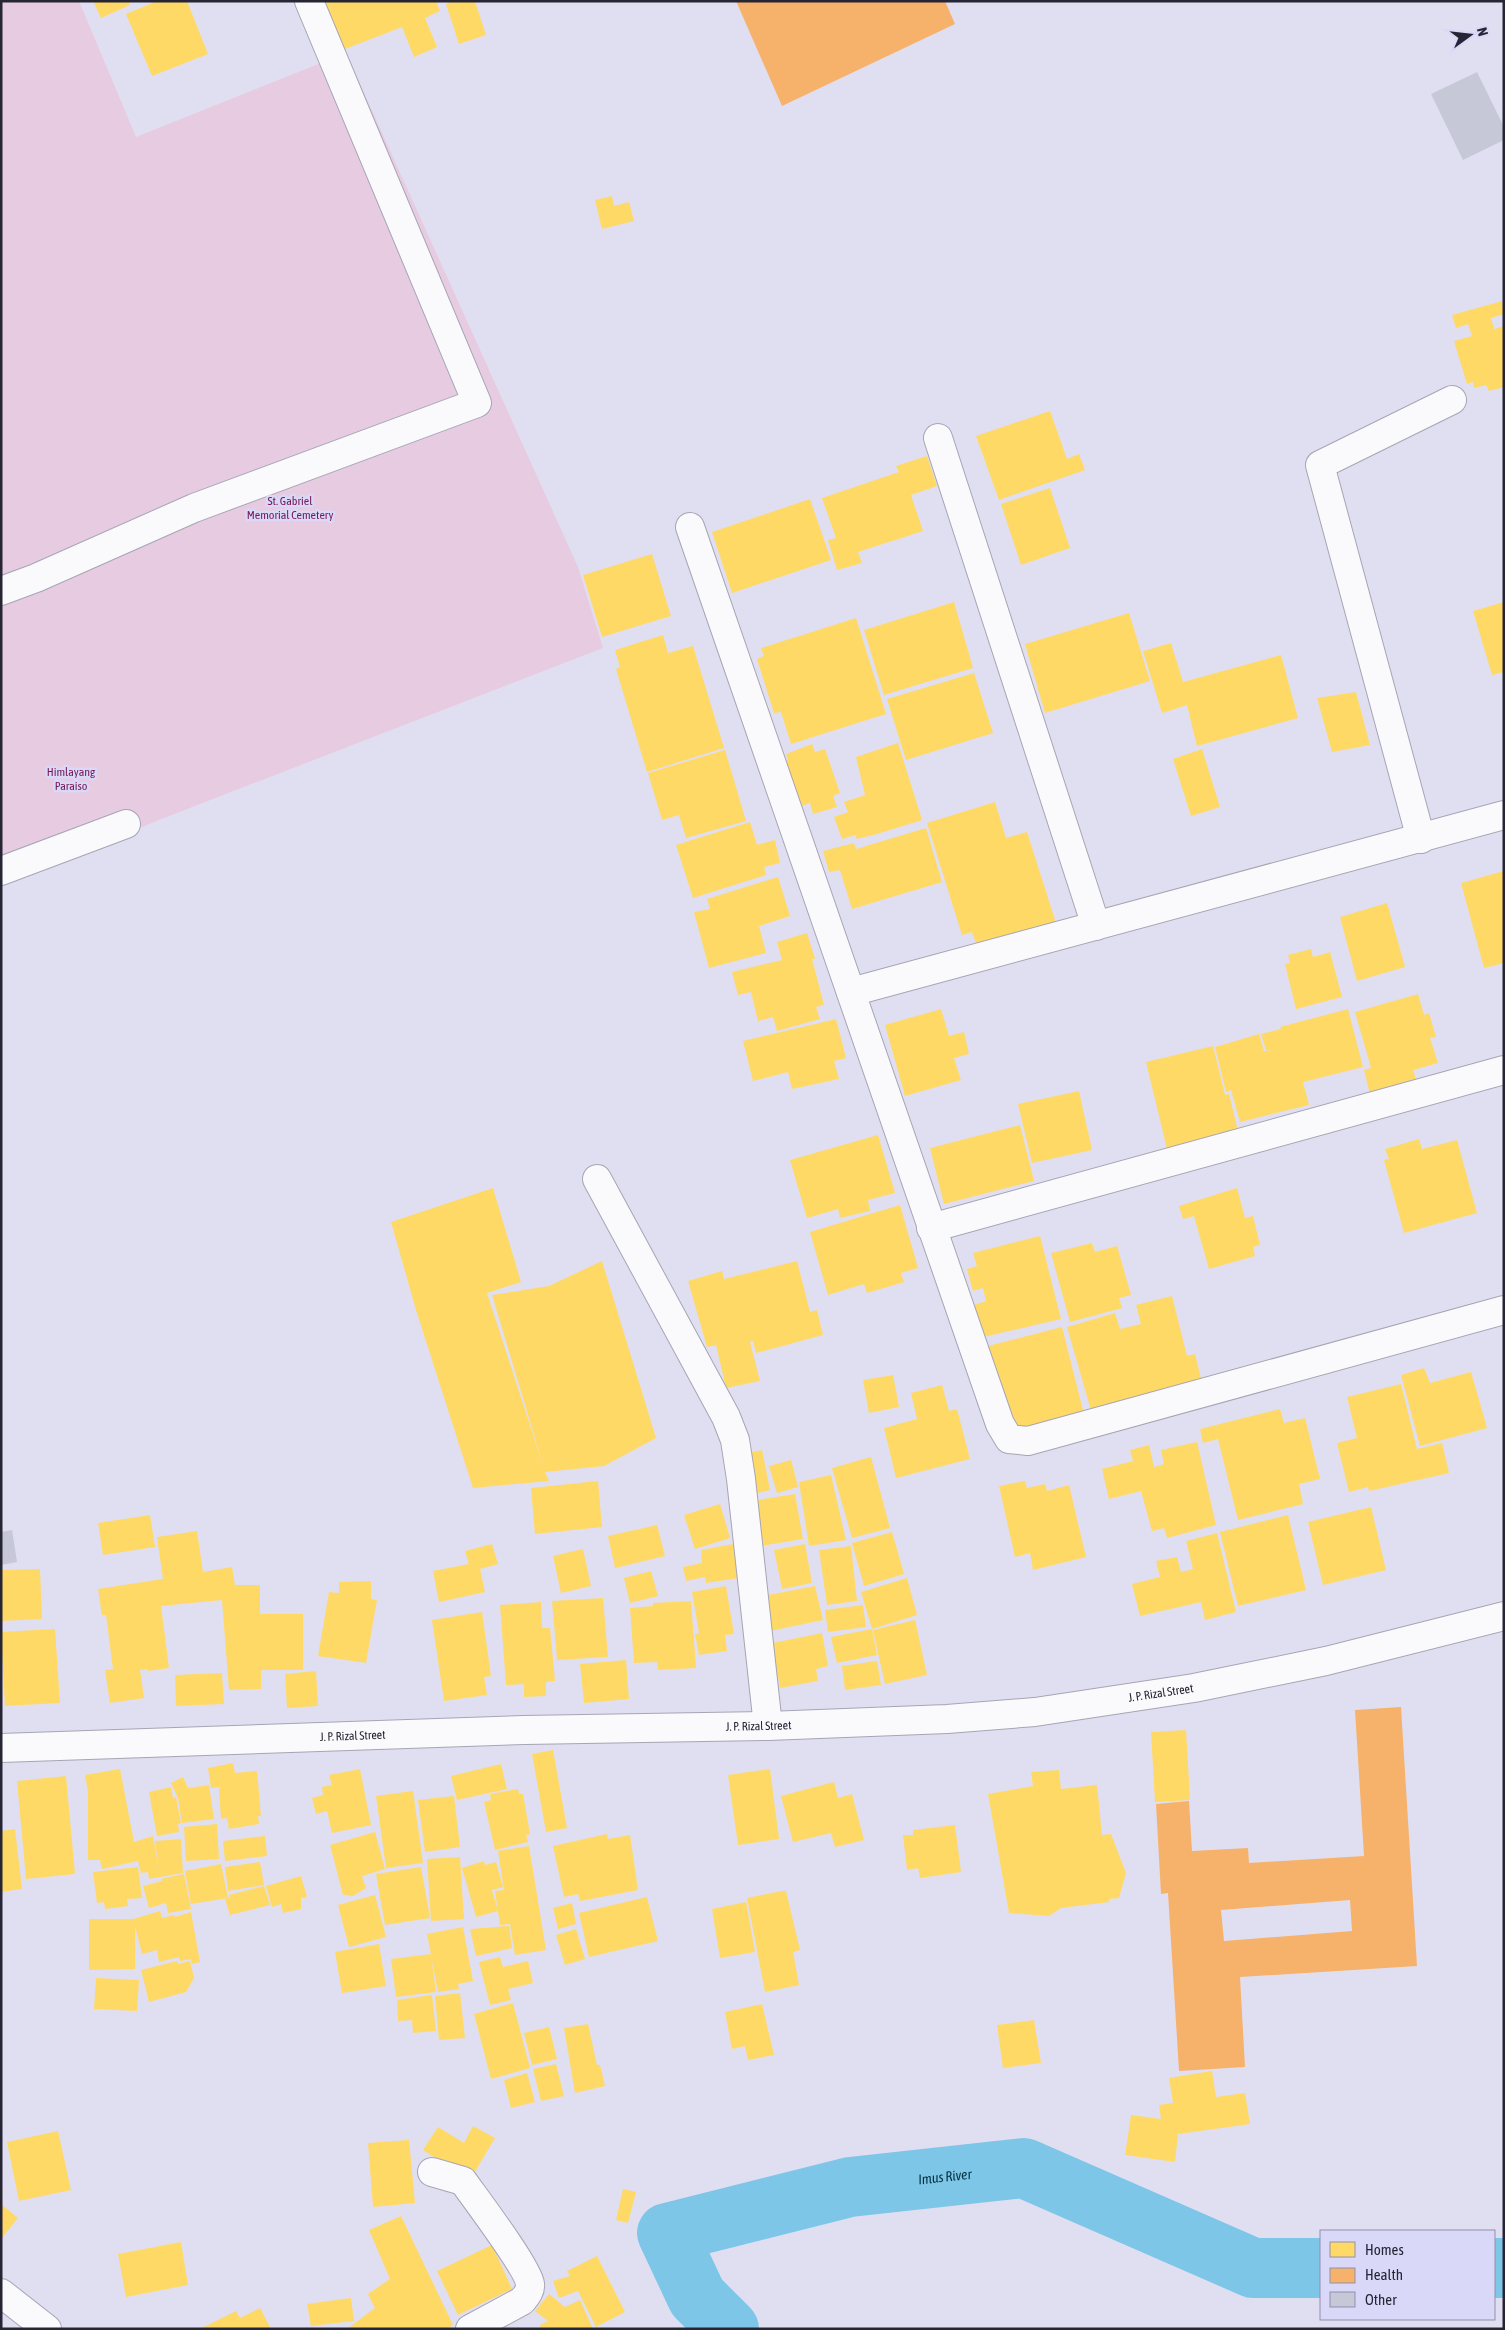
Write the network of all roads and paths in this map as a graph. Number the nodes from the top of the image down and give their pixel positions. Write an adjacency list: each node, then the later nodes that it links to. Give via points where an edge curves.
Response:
1 (309, 1): 5 (street, via 477,403 194,508)
2 (1452, 400): 8 (street, via 1320,465)
3 (938, 438): 10 (street)
4 (690, 527): 11 (street)
5 (1, 591)
6 (1504, 815): 8 (street)
7 (126, 824): 9 (street)
8 (1421, 838): 10 (street)
9 (1, 871)
10 (1096, 926): 11 (street)
11 (851, 992): 14 (street)
12 (1504, 1070): 14 (street)
13 (597, 1180): 17 (street, via 726,1417 735,1440)
14 (931, 1228): 15 (street, via 1000,1424 1009,1439 1028,1441)
15 (1504, 1310)
16 (1504, 1616): 17 (street, J. P. Rizal Street, via 1326,1661 1194,1688 1063,1709 947,1719)
17 (768, 1726): 18 (street, J. P. Rizal Street, via 524,1730)
18 (1, 1748)
19 (432, 2172): 22 (street, via 463,2181 530,2284 528,2295 522,2301)
20 (1, 2293): 21 (street)
21 (47, 2329)
22 (470, 2329)

